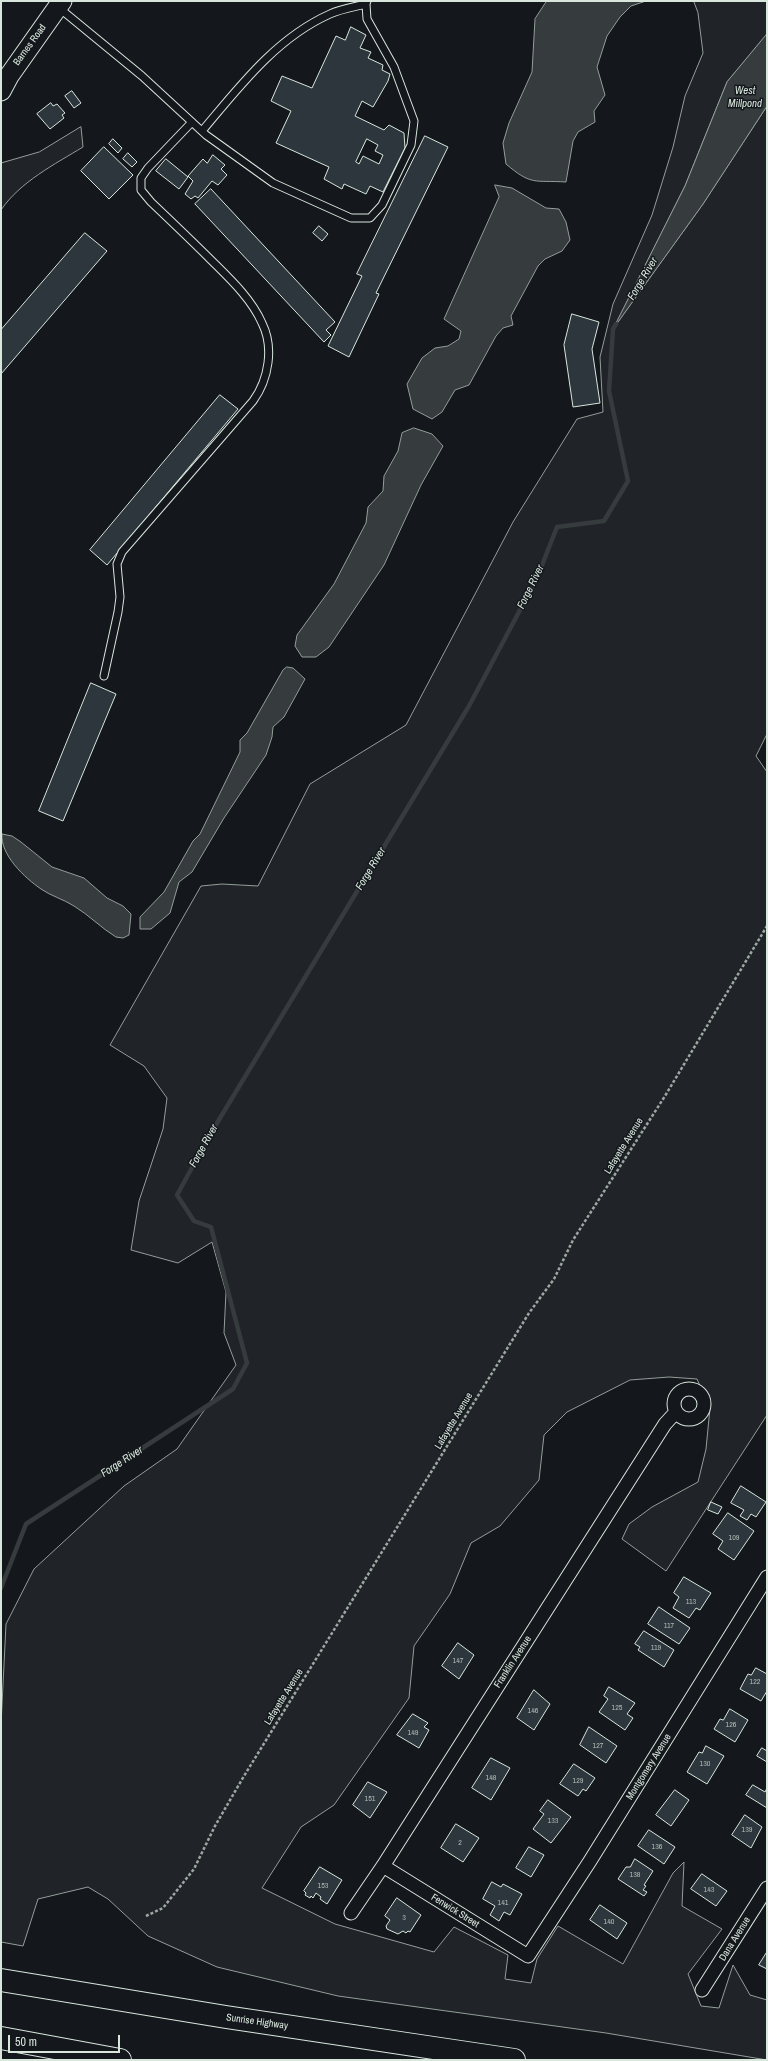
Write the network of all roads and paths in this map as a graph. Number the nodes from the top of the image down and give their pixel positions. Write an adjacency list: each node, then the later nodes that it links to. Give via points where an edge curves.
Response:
1 (367, 3): 5 (lane, via 331,13 296,34 249,74); 5 (lane, via 368,19 394,67 414,121 411,146 382,205 370,218 351,218 273,182)
2 (60, 4): 3 (street, Barnes Road); 4 (lane)
3 (4, 78)
4 (192, 122): 5 (lane); 6 (lane, via 148,168 142,178 141,190 223,272 255,309 267,337 266,376 253,401 122,552 117,564 120,597 118,612)
5 (202, 131)
6 (104, 676)
7 (767, 926): 14 (path, Lafayette Avenue, via 665,1096 573,1240 554,1279 529,1313 244,1776 194,1869 163,1908)
8 (676, 1412): 11 (street, Franklin Avenue, via 665,1424)
9 (767, 1577): 10 (street, Montgomery Avenue)
10 (762, 1596): 15 (street, Montgomery Avenue)
11 (383, 1866): 13 (street, Franklin Avenue); 15 (street, Fenwick Street)
12 (767, 1888): 17 (street, Dana Avenue)
13 (351, 1913)
14 (146, 1916)
15 (528, 1956)
16 (1, 1980): 20 (highway, Sunrise Highway, via 226,2018)
17 (702, 1990)
18 (1, 2038): 19 (highway)
19 (120, 2060)
20 (514, 2060)

